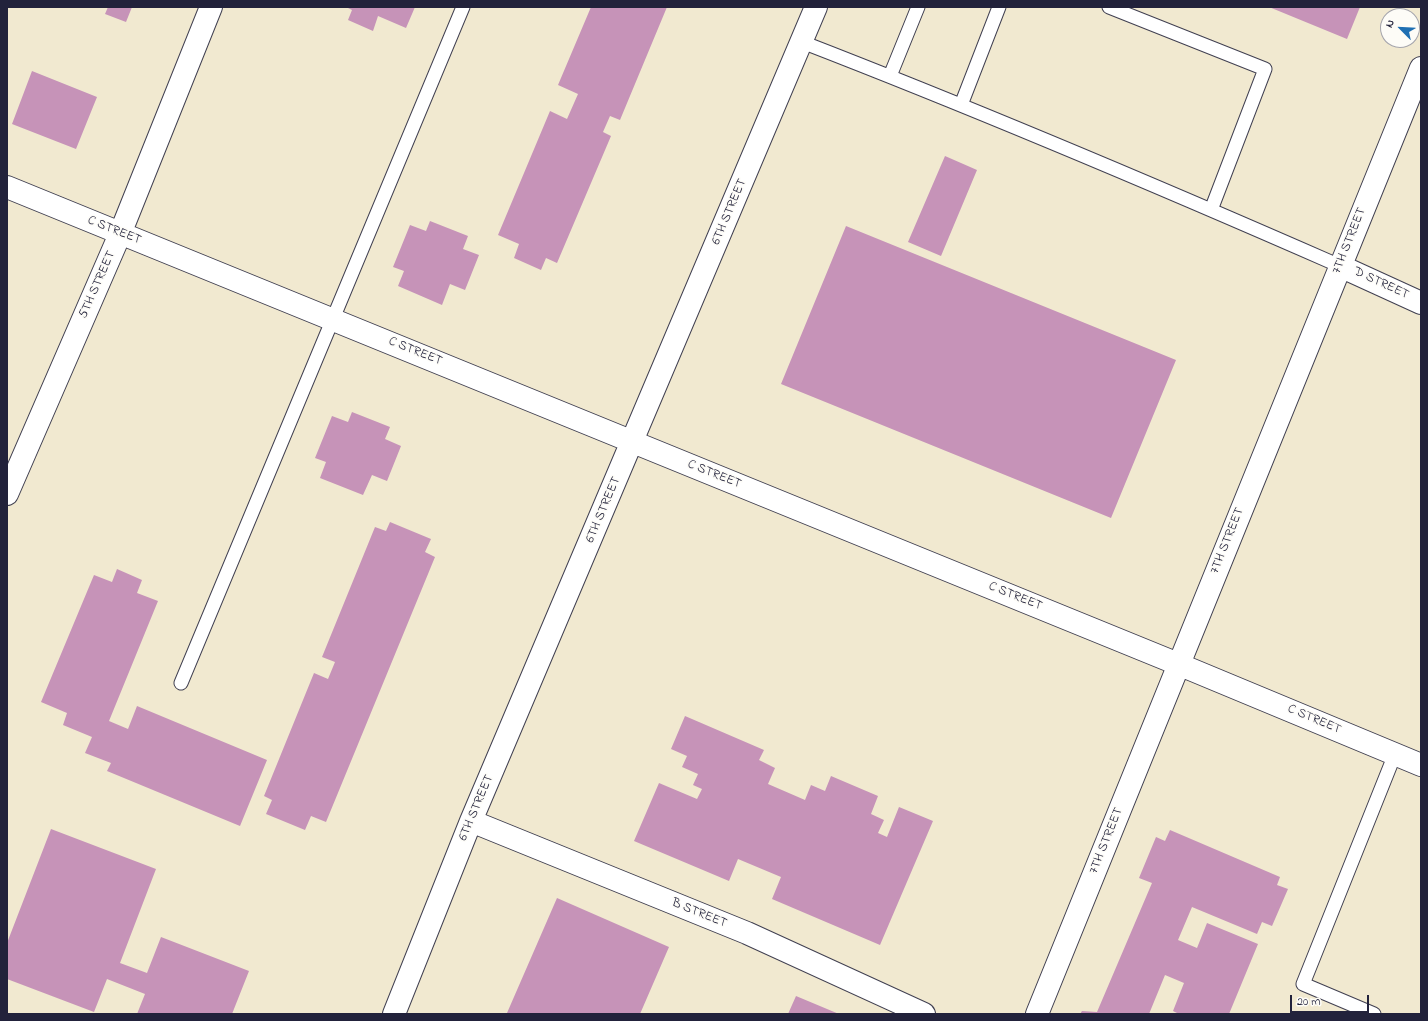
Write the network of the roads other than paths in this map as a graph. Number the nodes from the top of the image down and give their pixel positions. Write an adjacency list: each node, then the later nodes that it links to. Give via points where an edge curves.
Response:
1 (211, 7): 13 (street, 5TH STREET)
2 (463, 7): 16 (lane)
3 (816, 7): 7 (street, 6TH STREET)
4 (918, 7): 9 (lane)
5 (999, 7): 10 (lane)
6 (1108, 7): 12 (lane, via 1265,69)
7 (802, 42): 9 (lane); 17 (street, 6TH STREET)
8 (1421, 68): 14 (street, 7TH STREET)
9 (890, 76): 10 (lane)
10 (961, 104): 12 (lane)
11 (7, 187): 13 (street, C STREET)
12 (1211, 210): 14 (lane)
13 (120, 234): 16 (street, C STREET); 18 (street, 5TH STREET)
14 (1340, 266): 15 (street, D STREET); 19 (street, 7TH STREET)
15 (1421, 303)
16 (334, 319): 17 (street, C STREET); 20 (lane)
17 (633, 442): 19 (street, C STREET); 23 (street, 6TH STREET)
18 (7, 494)
19 (1178, 664): 21 (street, C STREET); 26 (street, 7TH STREET)
20 (181, 683)
21 (1395, 754): 22 (street, C STREET); 27 (lane, via 1303,984)
22 (1421, 765)
23 (472, 821): 24 (street, 6TH STREET); 25 (street, B STREET, via 747,933)
24 (394, 1014)
25 (924, 1014)
26 (1037, 1014)
27 (1374, 1014)

